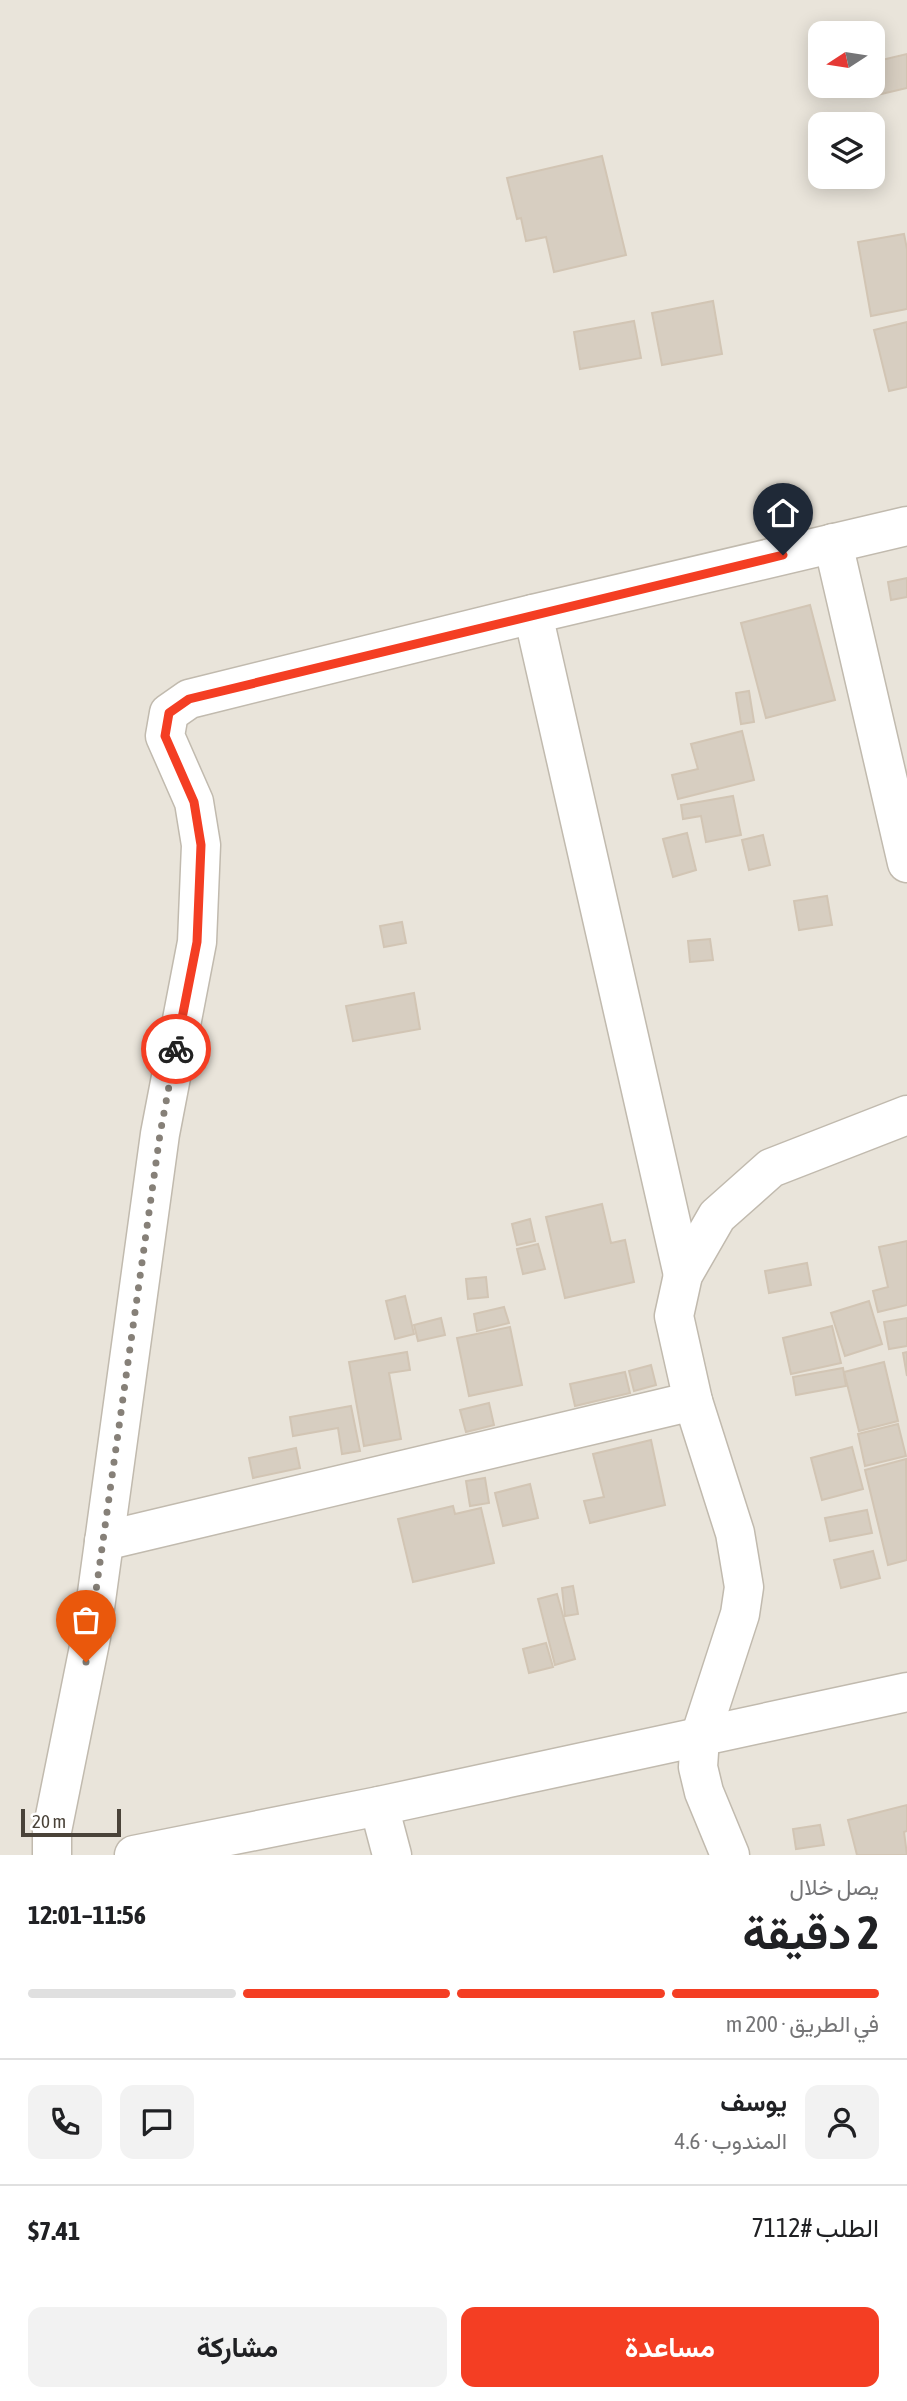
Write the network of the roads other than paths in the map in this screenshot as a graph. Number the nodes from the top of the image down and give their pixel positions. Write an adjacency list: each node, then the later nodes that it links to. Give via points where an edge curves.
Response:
1 (907, 526): 2 (street)
2 (833, 543): 3 (street); 4 (street)
3 (533, 614): 6 (street); 8 (street, via 189,699 169,713 165,736 194,802 201,845 197,942 160,1134)
4 (907, 863)
5 (907, 1115): 6 (street, via 772,1168 717,1216)
6 (683, 1275): 7 (street, via 674,1316)
7 (693, 1401): 8 (street); 10 (street, via 735,1533 744,1587 740,1614)
8 (104, 1541): 12 (street, via 91,1637 52,1831)
9 (907, 1692): 10 (street)
10 (700, 1737): 11 (street); 15 (street, via 698,1767 704,1792)
11 (379, 1806): 13 (street); 14 (street)
12 (52, 1855)
13 (134, 1855)
14 (392, 1855)
15 (730, 1855)

